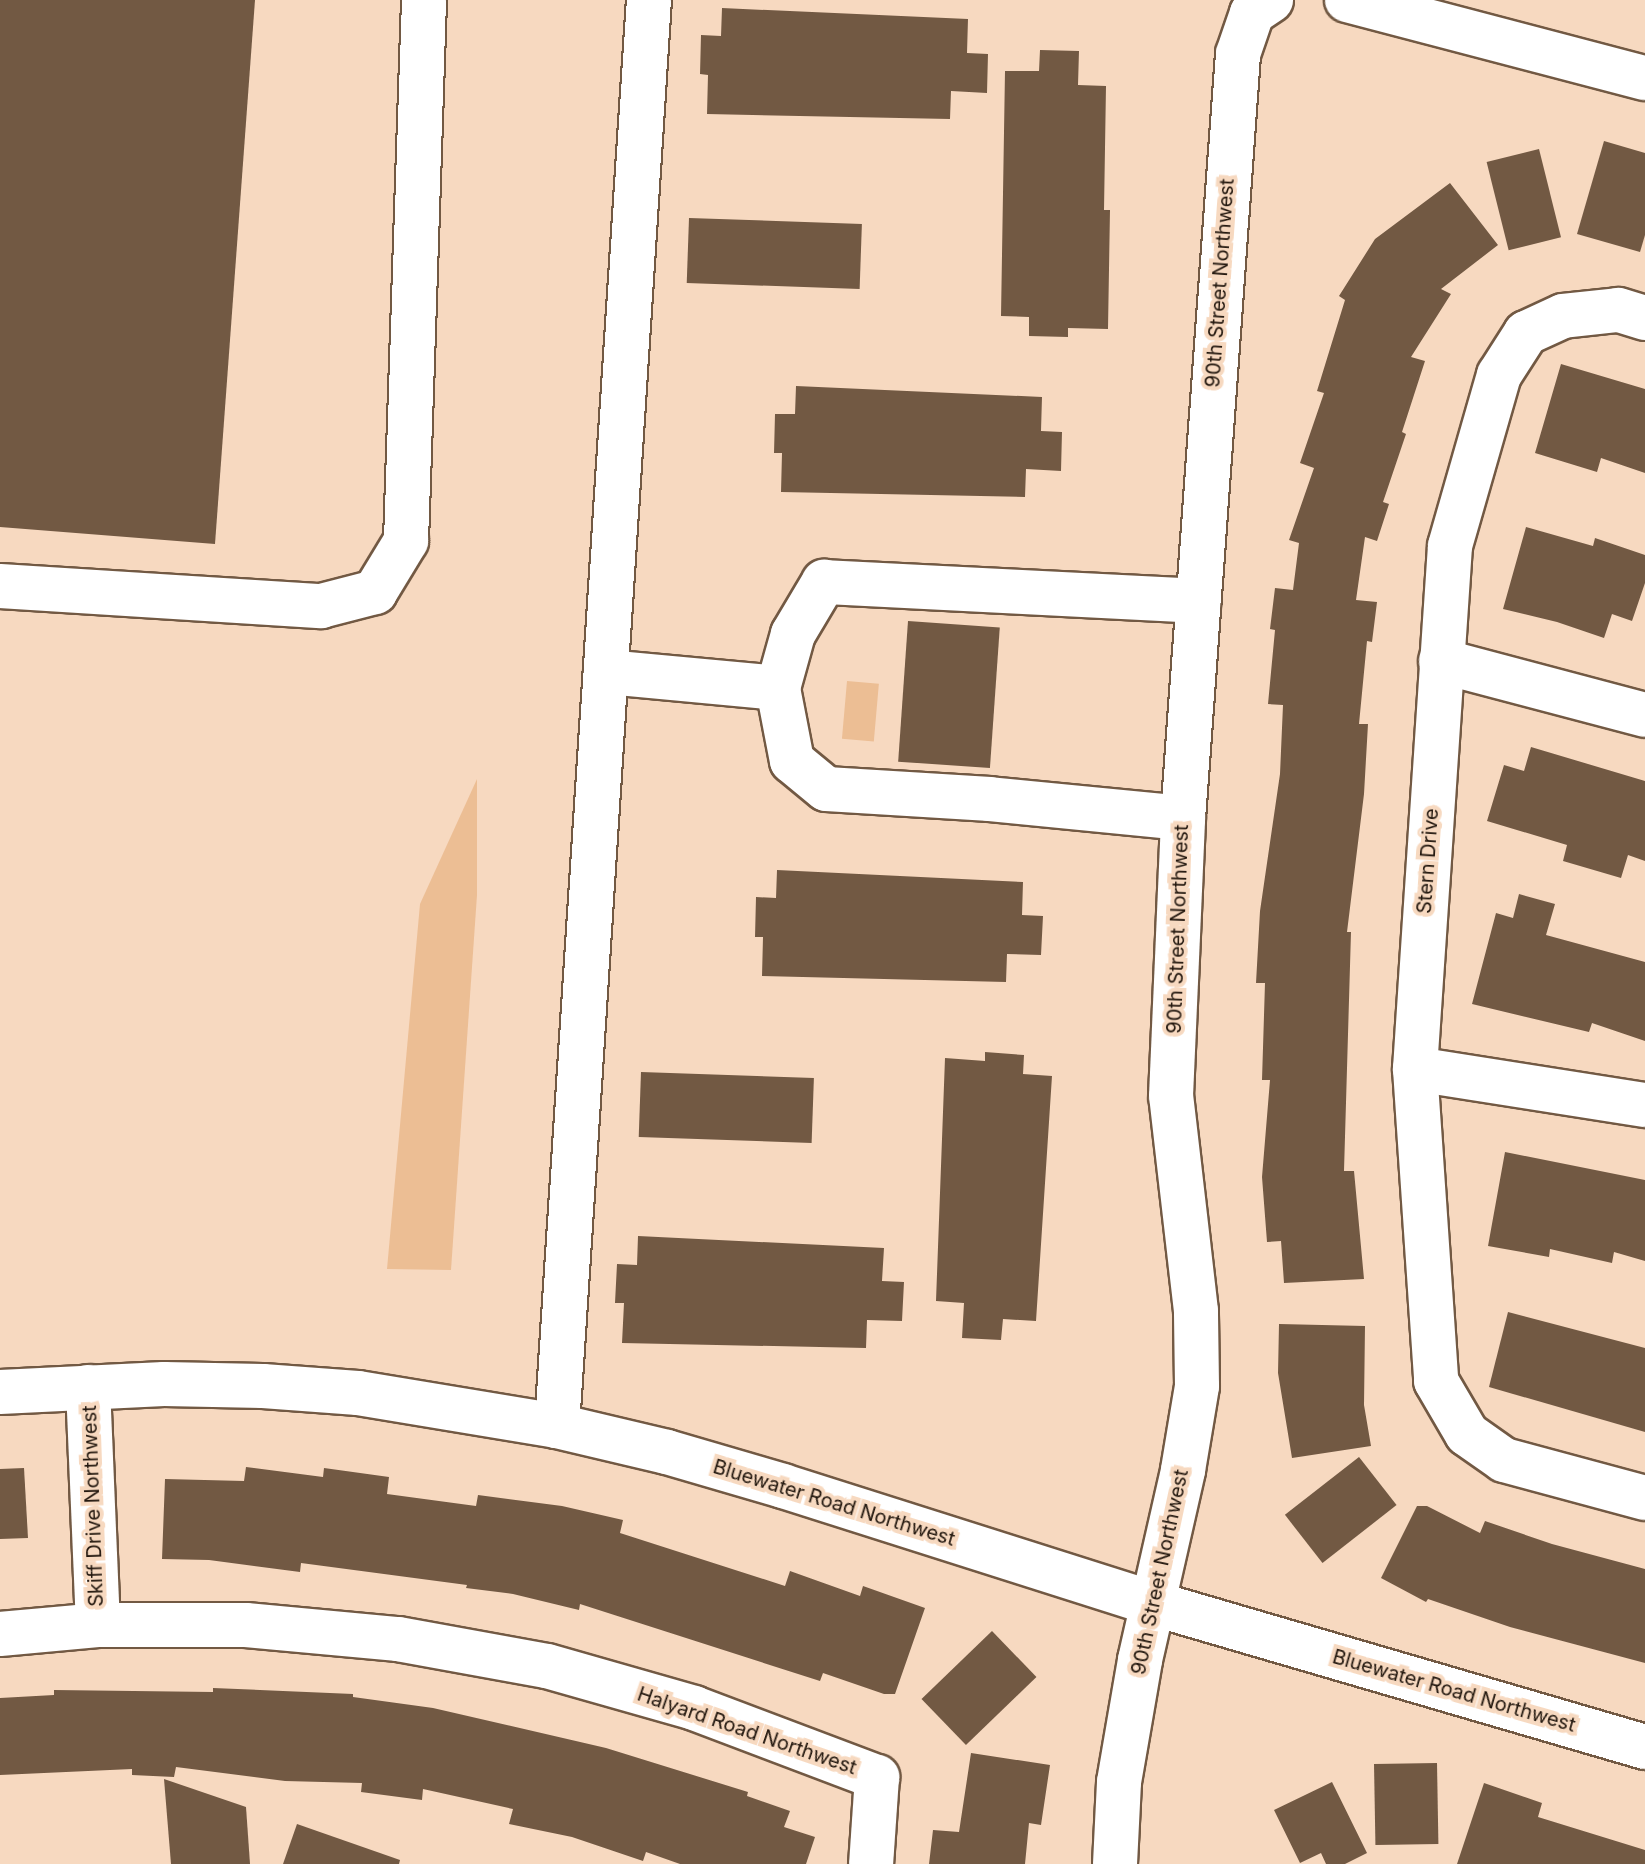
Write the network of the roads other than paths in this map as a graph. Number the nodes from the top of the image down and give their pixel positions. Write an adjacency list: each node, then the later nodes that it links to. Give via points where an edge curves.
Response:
1 (424, 0): 7 (street, via 406,541 375,592 321,606)
2 (649, 0): 10 (street)
3 (1271, 0): 8 (street, 90th Street Northwest, via 1252,13 1238,54)
4 (1347, 0): 5 (street)
5 (1645, 78)
6 (1645, 318): 9 (street, Stern Drive, via 1618,310 1563,316 1526,333 1499,375 1450,546)
7 (0, 586)
8 (1199, 601): 11 (street, via 824,582 793,634); 13 (street, 90th Street Northwest)
9 (1441, 661): 12 (street); 14 (street, Stern Drive)
10 (606, 672): 11 (street); 18 (street)
11 (778, 688): 13 (street, via 792,761 826,789)
12 (1645, 715)
13 (1183, 818): 20 (street, 90th Street Northwest, via 1171,1096 1196,1311 1197,1386)
14 (1415, 1069): 15 (street); 19 (street, Stern Drive, via 1436,1381 1467,1434 1504,1460)
15 (1645, 1105)
16 (88, 1387): 17 (street, Bluewater Road Northwest); 18 (street, Bluewater Road Northwest, via 235,1385 342,1392); 21 (street, Skiff Drive Northwest)
17 (0, 1392)
18 (557, 1426): 20 (street, Bluewater Road Northwest, via 783,1486)
19 (1645, 1498)
20 (1152, 1603): 23 (street, Bluewater Road Northwest); 25 (street, 90th Street Northwest, via 1119,1782)
21 (98, 1625): 22 (street, Halyard Road Northwest); 24 (street, Halyard Road Northwest, via 246,1625 398,1639 547,1666 694,1708 877,1777)
22 (0, 1634)
23 (1645, 1747)
24 (871, 1864)
25 (1115, 1864)

